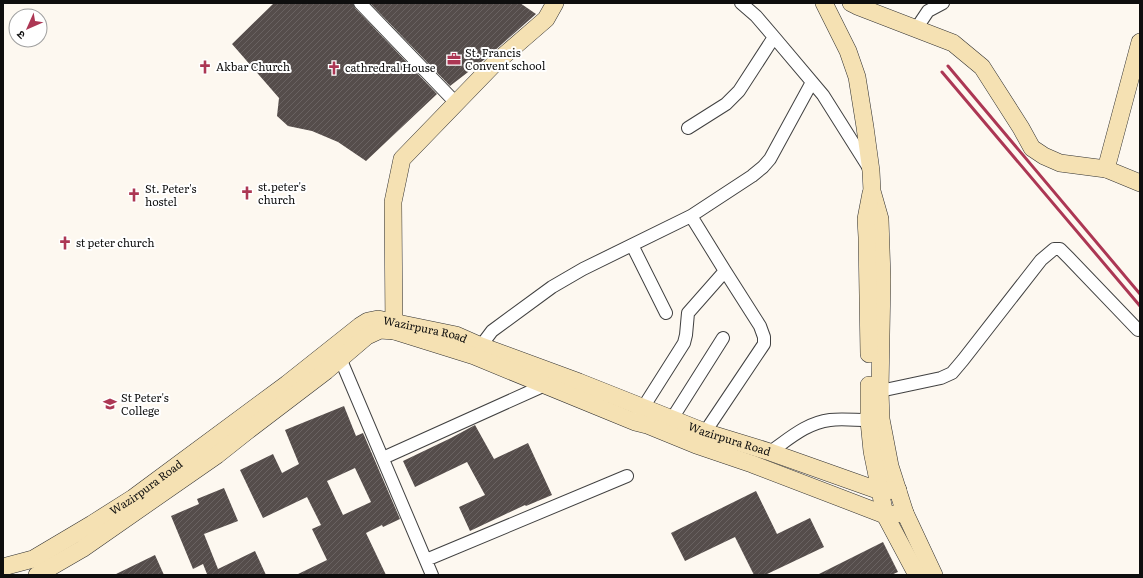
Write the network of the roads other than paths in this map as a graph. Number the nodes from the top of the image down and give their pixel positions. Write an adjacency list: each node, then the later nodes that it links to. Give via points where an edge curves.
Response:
1 (360, 3): 11 (street)
2 (555, 3): 11 (main road, via 546,19 494,64)
3 (742, 3): 8 (street)
4 (824, 3): 14 (main road, via 848,51 856,77)
5 (851, 3): 7 (main road)
6 (943, 3): 7 (street, via 928,11)
7 (916, 29): 13 (main road, via 953,42 982,67 1032,148 1060,163)
8 (774, 37): 10 (street); 12 (street, via 739,91 726,104)
9 (1140, 42): 13 (main road)
10 (812, 82): 14 (street, via 823,95); 17 (street, via 766,163 752,176)
11 (456, 103): 21 (main road, via 402,159 393,202)
12 (688, 128)
13 (1106, 170): 15 (main road)
14 (870, 171): 16 (main road)
15 (1140, 183)
16 (872, 191): 27 (main road, via 880,219); 29 (main road, via 866,219 869,331)
17 (691, 216): 18 (street); 19 (street)
18 (632, 245): 20 (street); 24 (street, via 583,268 552,287 498,325)
19 (725, 271): 28 (street, via 688,313 684,343); 31 (street, via 760,326 764,344)
20 (666, 314)
21 (394, 327): 24 (main road, Wazirpura Road); 25 (main road, Wazirpura Road, via 367,336); 40 (main road, Wazirpura Road, via 378,319 368,321 133,498 33,560)
22 (1138, 330): 27 (street, via 1060,249 1054,249 1041,260 952,373 941,378)
23 (723, 338): 30 (street)
24 (478, 351): 26 (main road, Wazirpura Road); 28 (main road, Wazirpura Road, via 572,380)
25 (340, 358): 33 (street); 41 (main road, Wazirpura Road, via 217,456 82,549)
26 (545, 385): 28 (main road, Wazirpura Road); 33 (street)
27 (880, 391): 29 (main road)
28 (639, 415): 30 (main road, Wazirpura Road)
29 (875, 420): 32 (street, via 831,420 815,423); 35 (main road); 36 (main road, via 872,451)
30 (668, 425): 31 (main road, Wazirpura Road); 38 (main road, Wazirpura Road, via 696,445)
31 (705, 432): 32 (main road, Wazirpura Road)
32 (770, 452): 36 (main road, Wazirpura Road)
33 (382, 458): 39 (street)
34 (627, 476): 39 (street)
35 (898, 490): 36 (main road, Wazirpura Road); 37 (main road)
36 (880, 491): 38 (main road)
37 (905, 513): 38 (main road, Wazirpura Road); 44 (main road)
38 (885, 515): 43 (main road)
39 (426, 560): 42 (street)
40 (3, 567)
41 (37, 575)
42 (432, 575)
43 (917, 575)
44 (934, 575)

